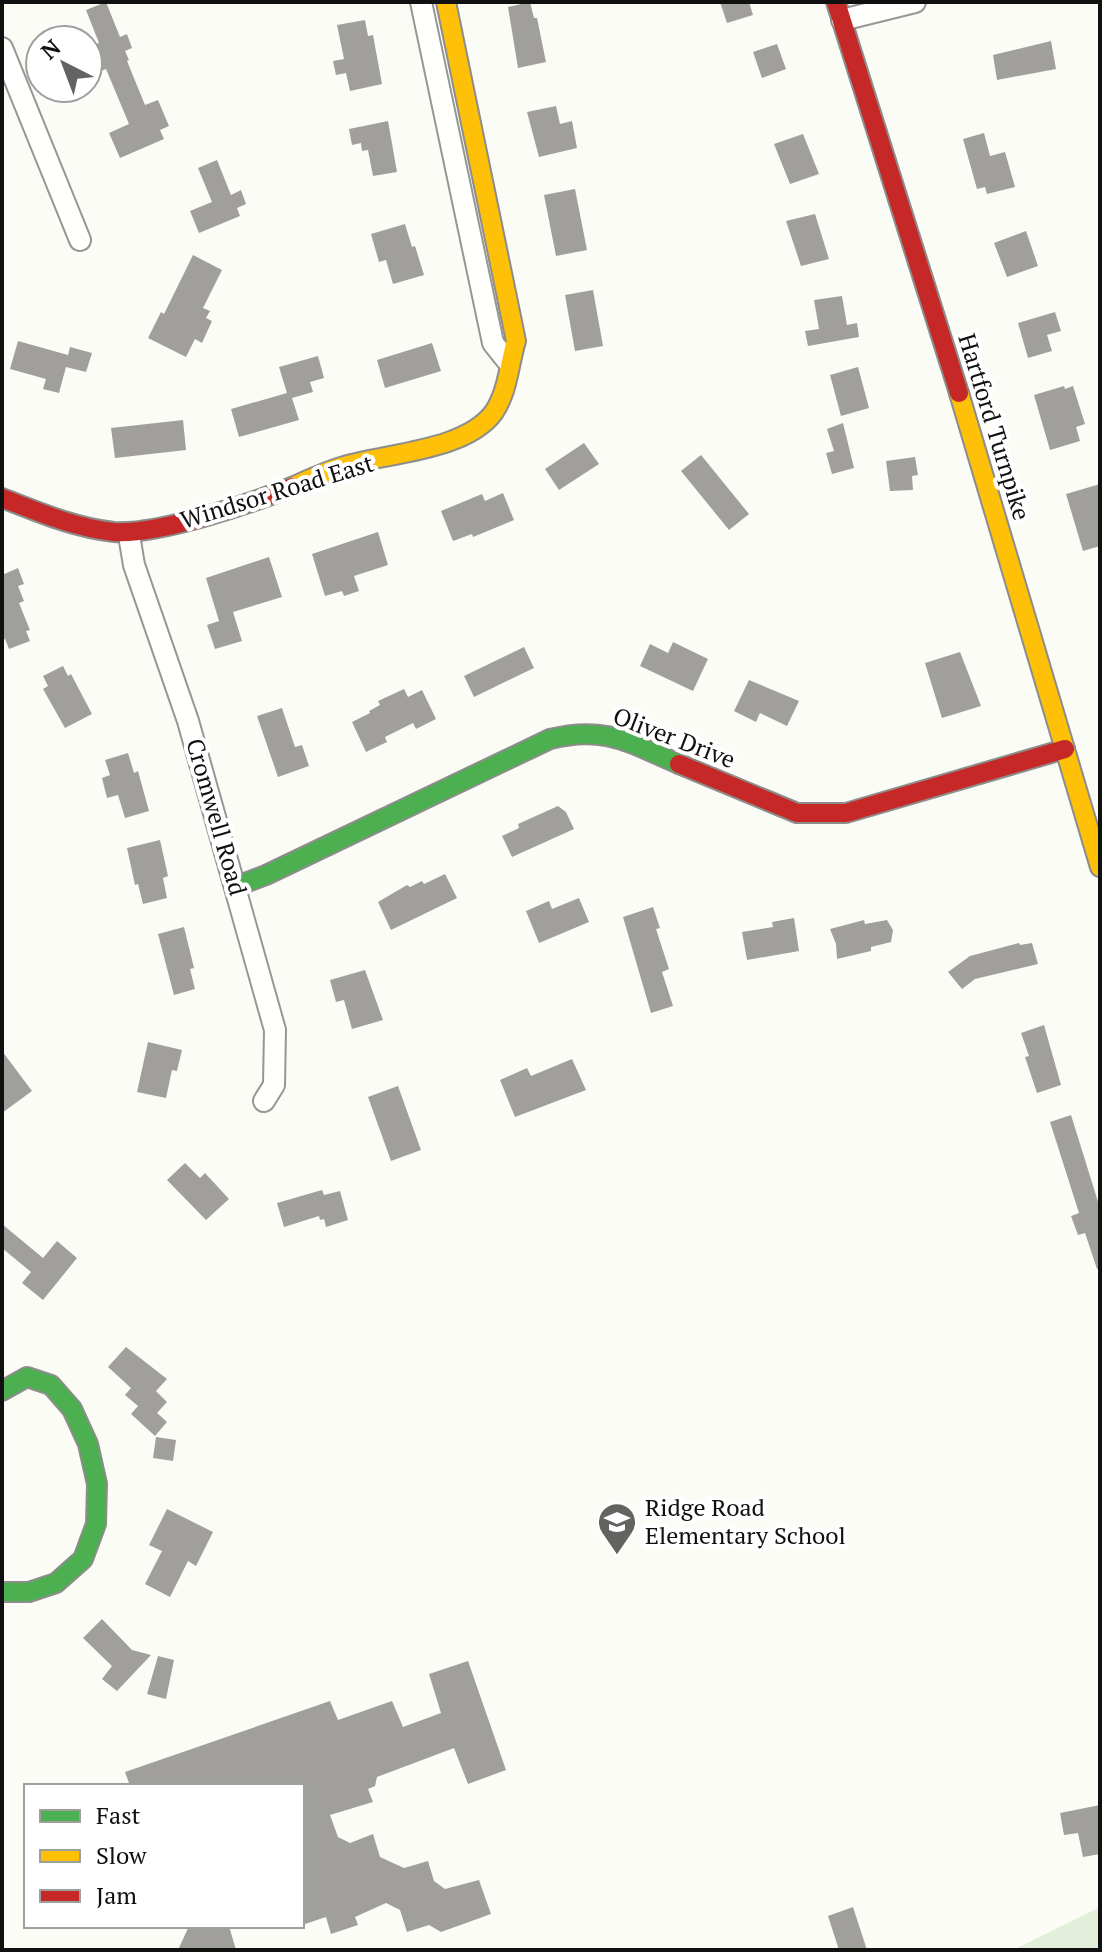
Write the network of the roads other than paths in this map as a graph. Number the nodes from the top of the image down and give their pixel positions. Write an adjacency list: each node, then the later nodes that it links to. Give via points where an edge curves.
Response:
1 (421, 2): 7 (street, via 493,343)
2 (446, 2): 7 (street, Windsor Road East, via 516,341)
3 (915, 2): 4 (street)
4 (839, 11): 10 (street, Hartford Turnpike)
5 (2, 48): 6 (street)
6 (80, 240)
7 (509, 363): 9 (street, Windsor Road East, via 499,403 486,421 466,434 344,466 286,489)
8 (2, 498): 9 (street, Windsor Road East)
9 (129, 535): 12 (street, Cromwell Road, via 134,565)
10 (1065, 749): 11 (street, Hartford Turnpike); 12 (street, Oliver Drive, via 826,815 797,813 610,735 578,732 512,756)
11 (1100, 867)
12 (237, 886): 13 (street, Cromwell Road, via 275,1030 274,1085)
13 (264, 1101)
14 (2, 1391): 15 (street, via 27,1376 58,1390 82,1429 99,1483 96,1517 80,1565 46,1588)
15 (2, 1592)

